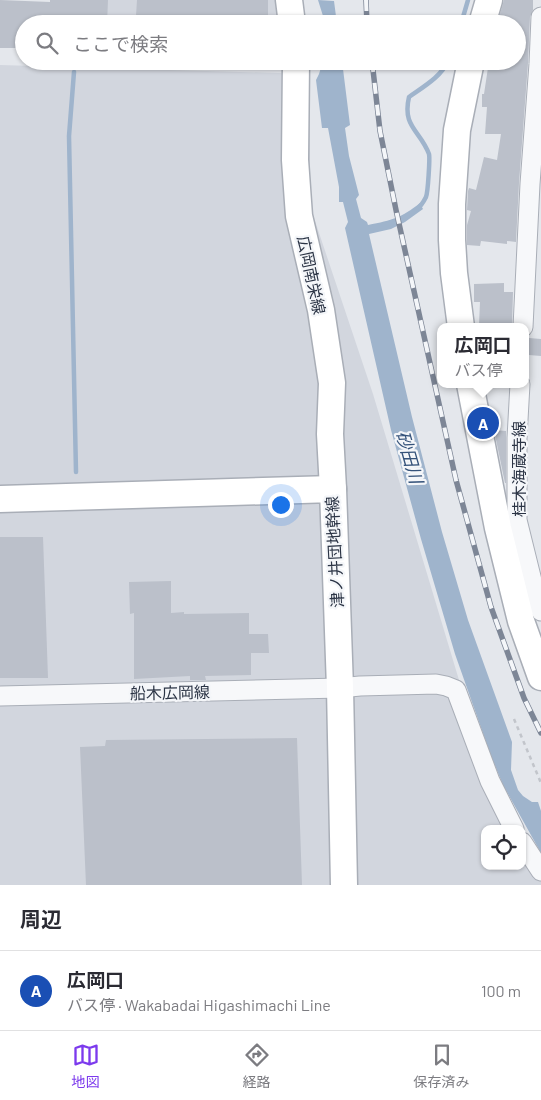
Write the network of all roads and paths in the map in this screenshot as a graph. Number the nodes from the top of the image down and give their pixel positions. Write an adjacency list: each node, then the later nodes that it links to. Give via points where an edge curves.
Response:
1 (289, 0): 3 (street)
2 (489, 0): 4 (street)
3 (291, 15)
4 (485, 15)
5 (541, 17): 9 (street)
6 (296, 70): 12 (street, 広岡南栄線, via 294,160 299,216 321,310 332,383)
7 (469, 70): 8 (street, via 457,130 452,204 453,256)
8 (461, 323)
9 (523, 323)
10 (471, 388): 14 (street)
11 (520, 388): 14 (street, 桂木海蔵寺線)
12 (333, 489): 13 (street, 津ノ井団地幹線); 17 (street, 津ノ井団地幹線)
13 (0, 499)
14 (508, 524): 15 (street, 桂木海蔵寺線); 16 (street, via 521,622)
15 (541, 611)
16 (541, 677)
17 (340, 688): 18 (street, 船木広岡線); 21 (street, 船木広岡線, via 436,684 456,690 490,781); 24 (street, 津ノ井団地幹線)
18 (0, 696)
19 (514, 719): 20 (path)
20 (541, 783)
21 (512, 825)
22 (526, 848): 23 (street)
23 (541, 872)
24 (344, 885)

